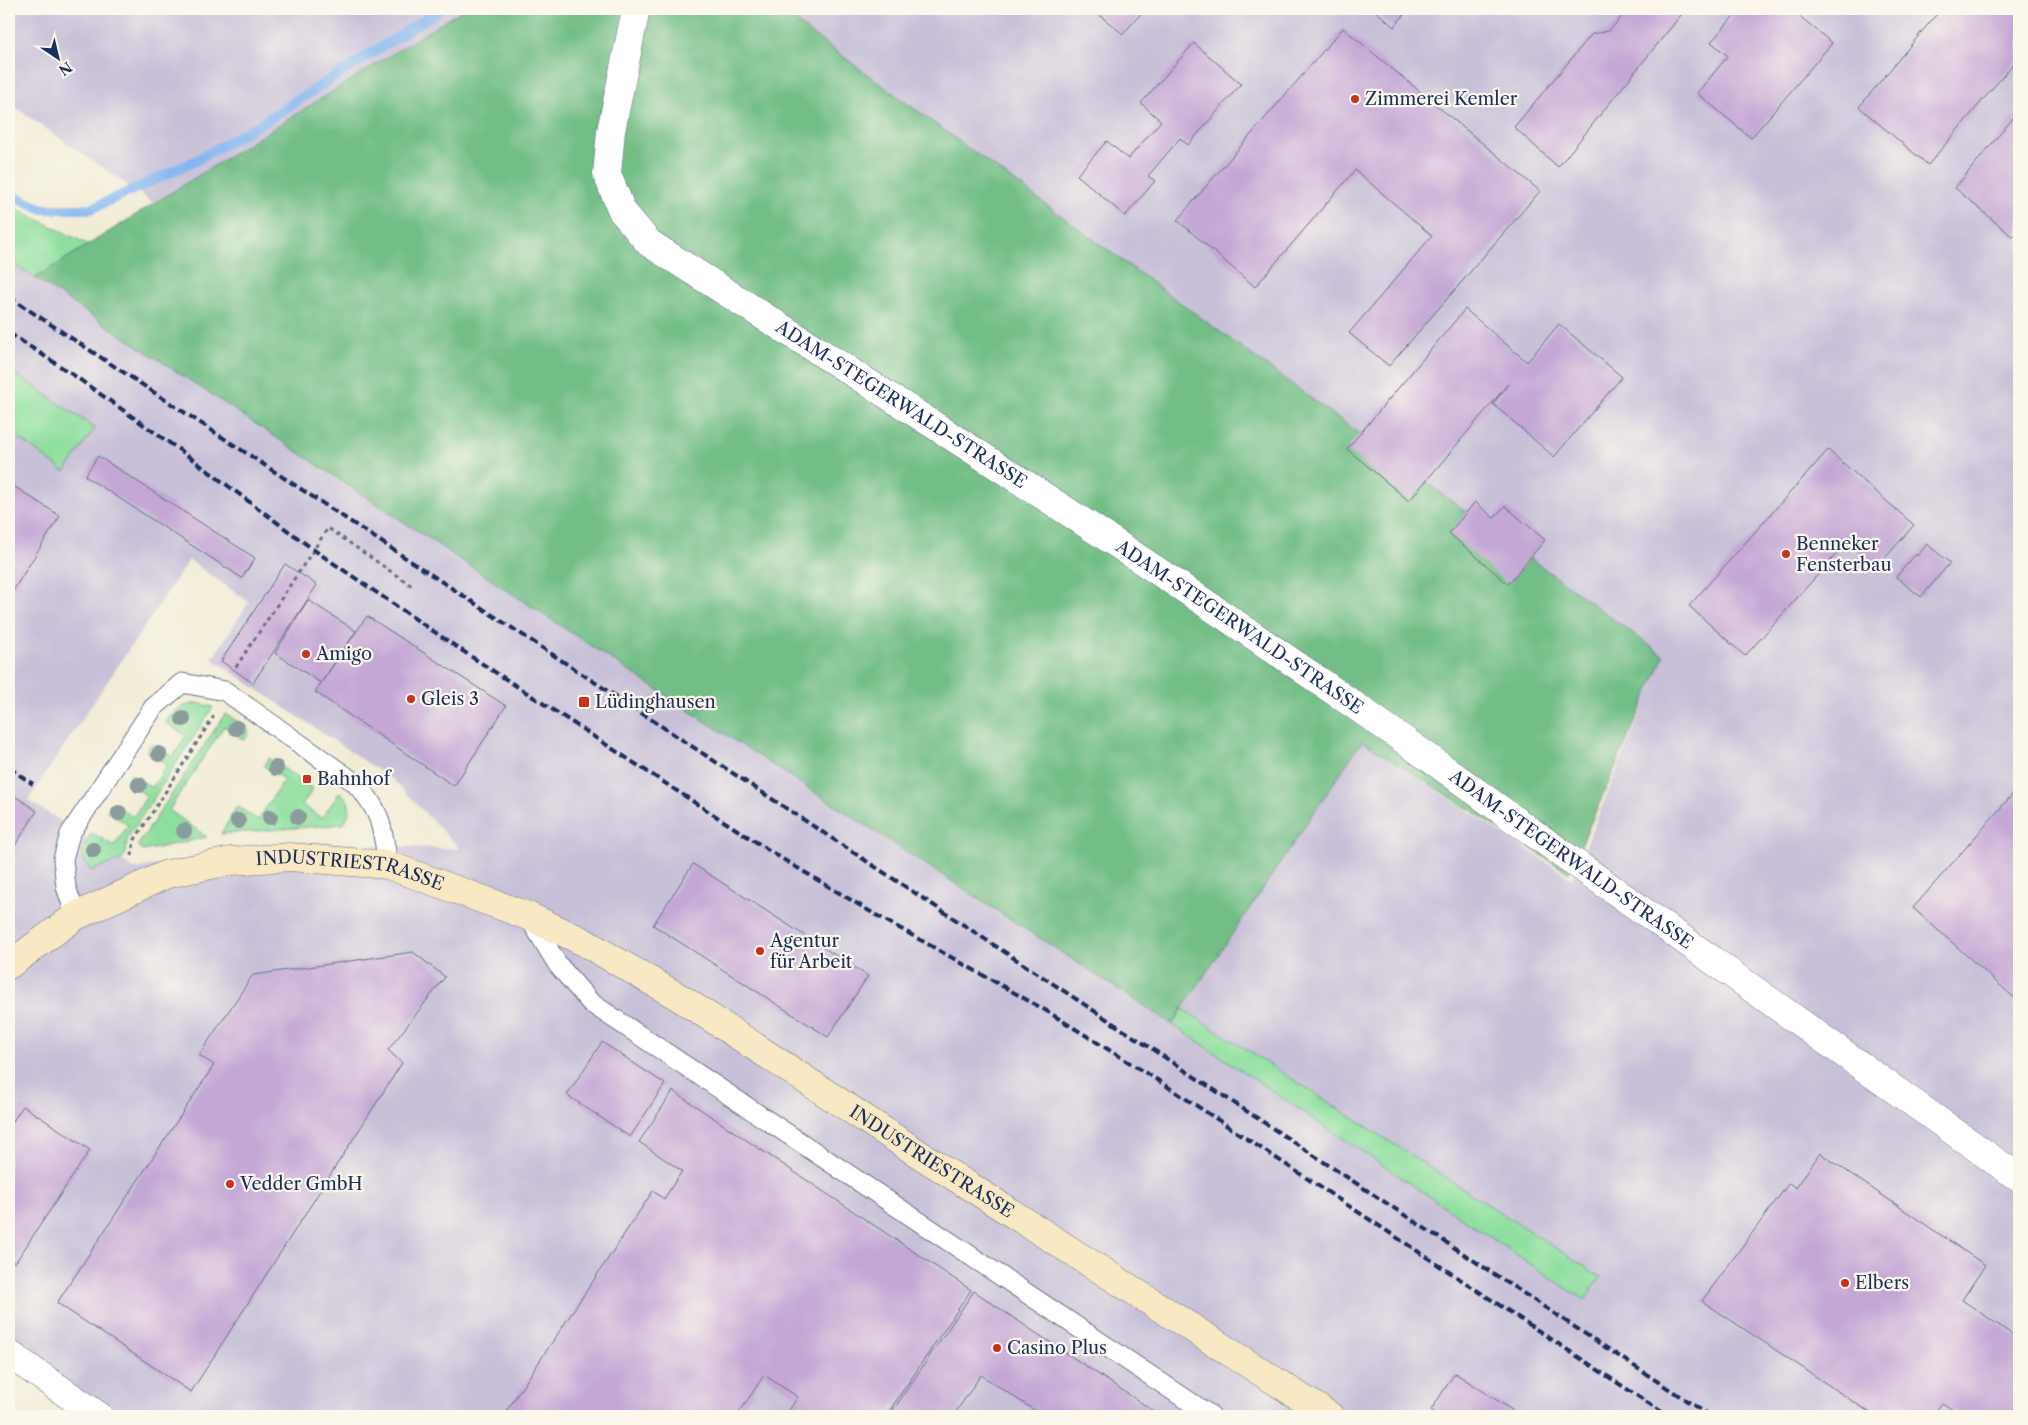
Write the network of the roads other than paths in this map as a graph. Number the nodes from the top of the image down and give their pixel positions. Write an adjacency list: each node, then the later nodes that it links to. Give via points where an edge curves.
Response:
1 (636, 9): 6 (street, ADAM-STEGERWALD-STRASSE, via 611,130 607,174 622,211 649,243 1180,585 1437,762)
2 (388, 865): 3 (street, INDUSTRIESTRASSE, via 290,857 231,861 155,880); 3 (lane, via 382,823 369,797 354,782 225,692 182,683 153,708 70,834 63,859 66,887); 4 (street, INDUSTRIESTRASSE)
3 (76, 916): 5 (street, INDUSTRIESTRASSE)
4 (528, 916): 9 (lane, via 558,965 591,1004); 10 (street, INDUSTRIESTRASSE, via 582,941 682,999)
5 (9, 965)
6 (2019, 1178)
7 (9, 1354): 8 (street)
8 (99, 1416)
9 (1211, 1416)
10 (1330, 1416)

